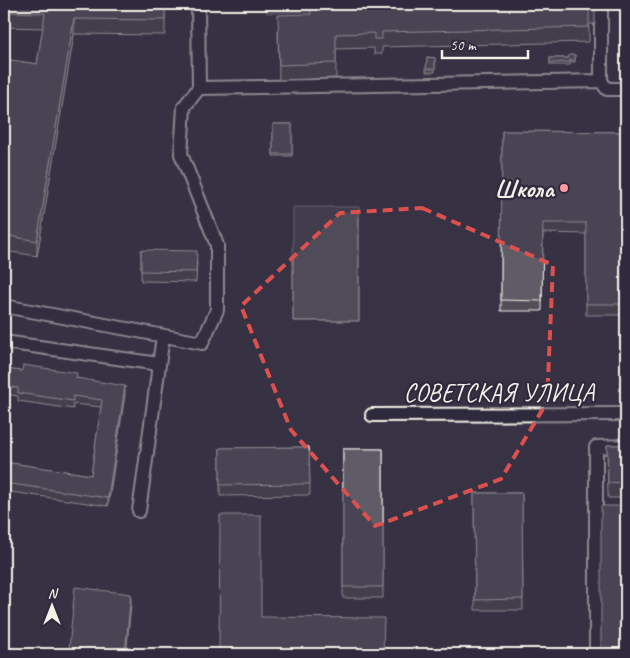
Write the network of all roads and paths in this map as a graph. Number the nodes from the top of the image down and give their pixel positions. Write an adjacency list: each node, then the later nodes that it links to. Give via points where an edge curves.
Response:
1 (198, 4): 4 (street)
2 (601, 4): 3 (street)
3 (601, 80): 4 (street); 5 (street, via 607,89)
4 (199, 88): 7 (street, via 184,106 182,154 217,246 217,310 202,343)
5 (626, 89)
6 (4, 306): 7 (street)
7 (163, 336): 9 (street)
8 (4, 342): 9 (street)
9 (159, 364): 13 (street)
10 (626, 414): 11 (street, СОВЕТСКАЯ УЛИЦА)
11 (372, 415)
12 (626, 446): 14 (street, via 596,447 591,483)
13 (139, 511)
14 (596, 654)

